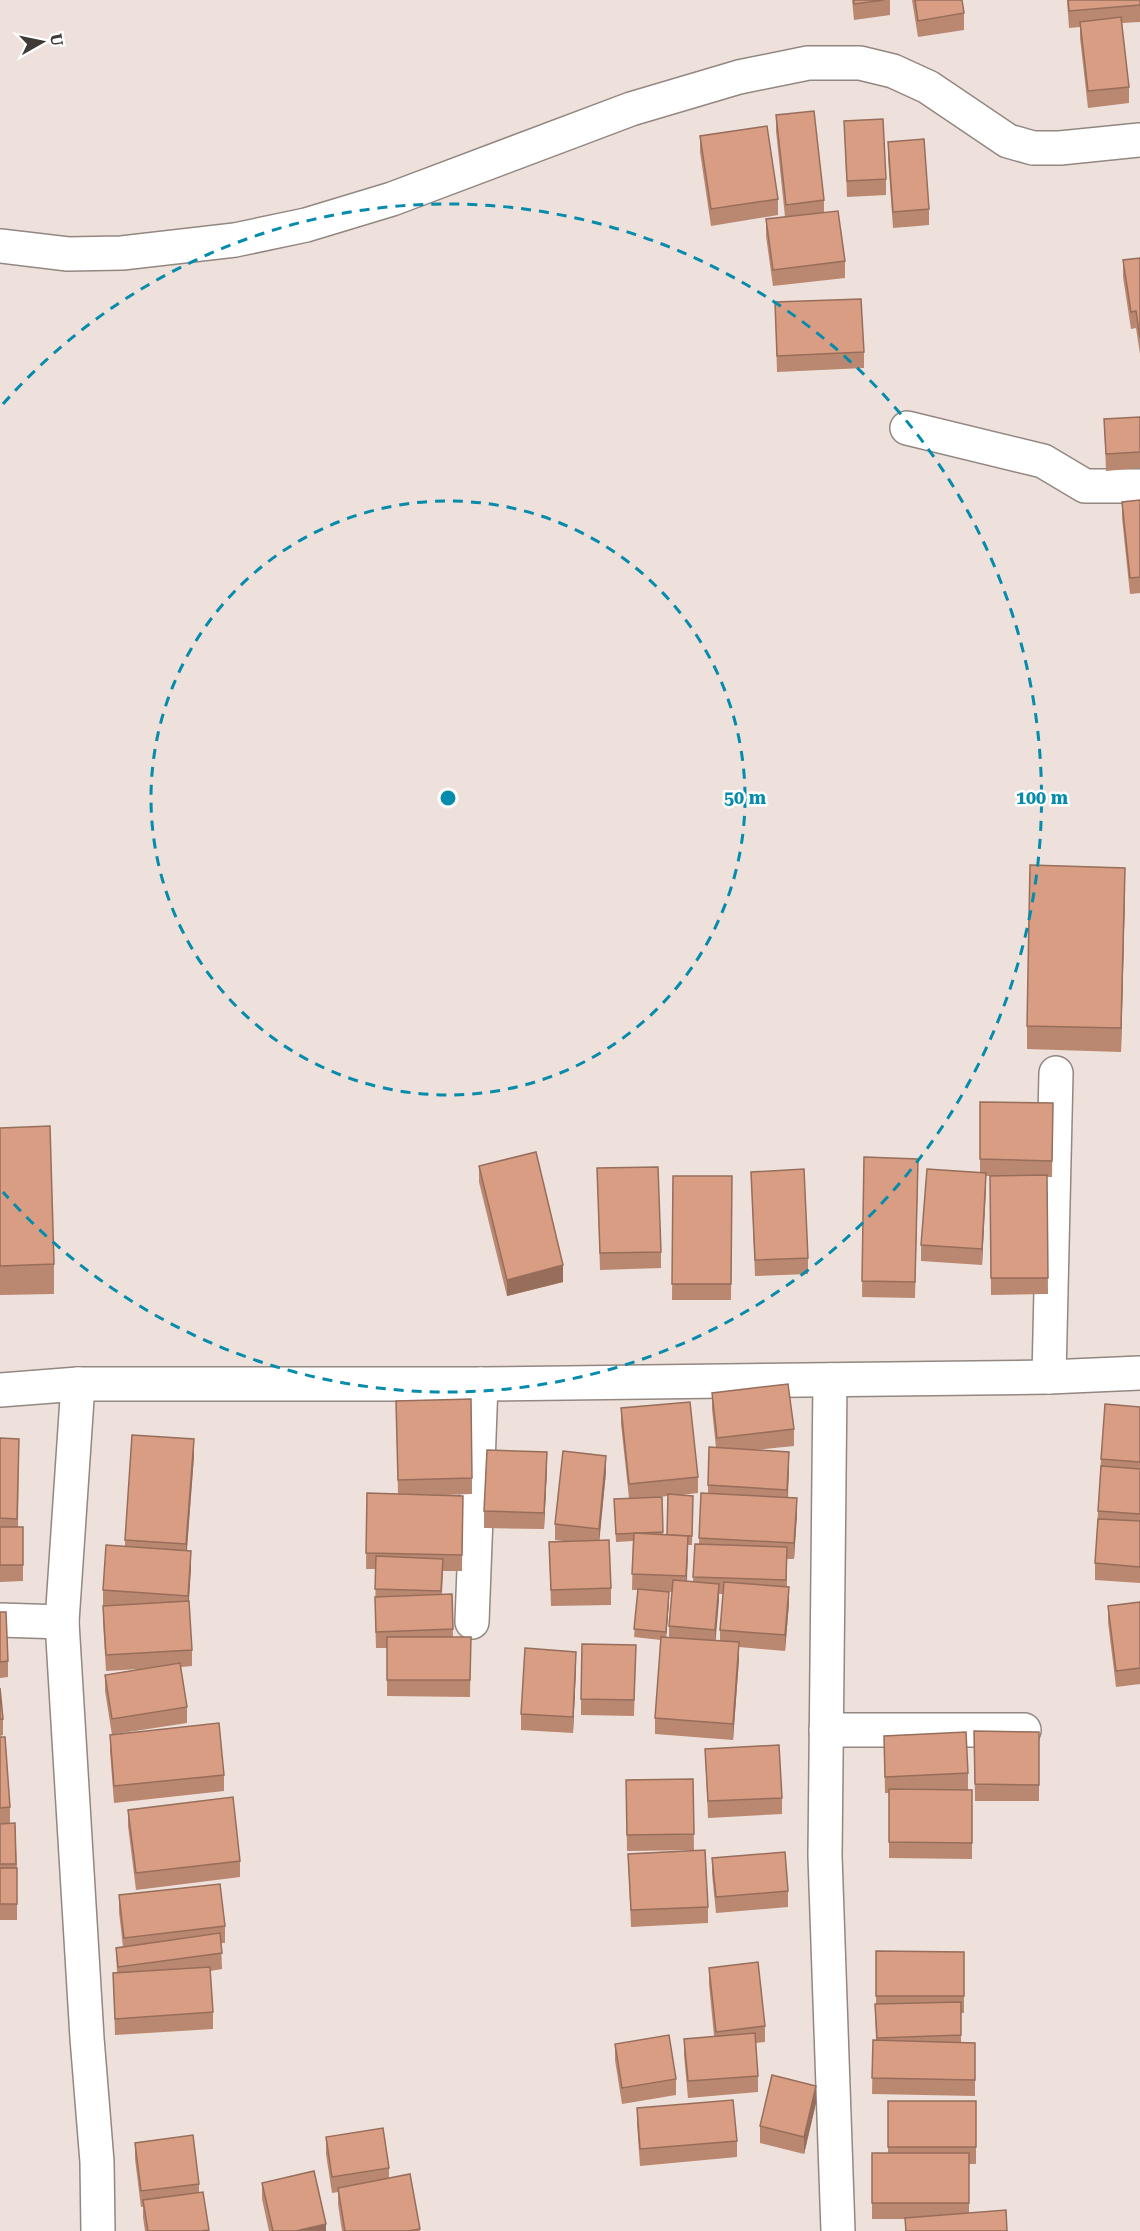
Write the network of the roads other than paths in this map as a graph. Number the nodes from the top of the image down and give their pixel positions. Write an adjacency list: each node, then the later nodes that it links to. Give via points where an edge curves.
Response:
1 (1140, 140): 2 (street, via 1060,148 1024,146 1008,141 928,87 893,71 860,63 808,63 739,77 631,109 392,199 306,225 235,240 122,253 68,254)
2 (0, 246)
3 (907, 428): 4 (street, via 1043,461 1085,486)
4 (1140, 486)
5 (1056, 1073): 7 (street)
6 (1140, 1373): 7 (street)
7 (1049, 1377): 8 (street)
8 (830, 1380): 10 (street); 16 (street)
9 (78, 1384): 10 (street); 11 (street); 14 (street)
10 (481, 1384): 13 (street)
11 (0, 1390)
12 (0, 1620): 14 (street)
13 (472, 1622)
14 (62, 1623): 17 (street, via 97,2162)
15 (1024, 1730): 16 (street)
16 (826, 1731): 18 (street, via 825,1856)
17 (98, 2231)
18 (838, 2231)

